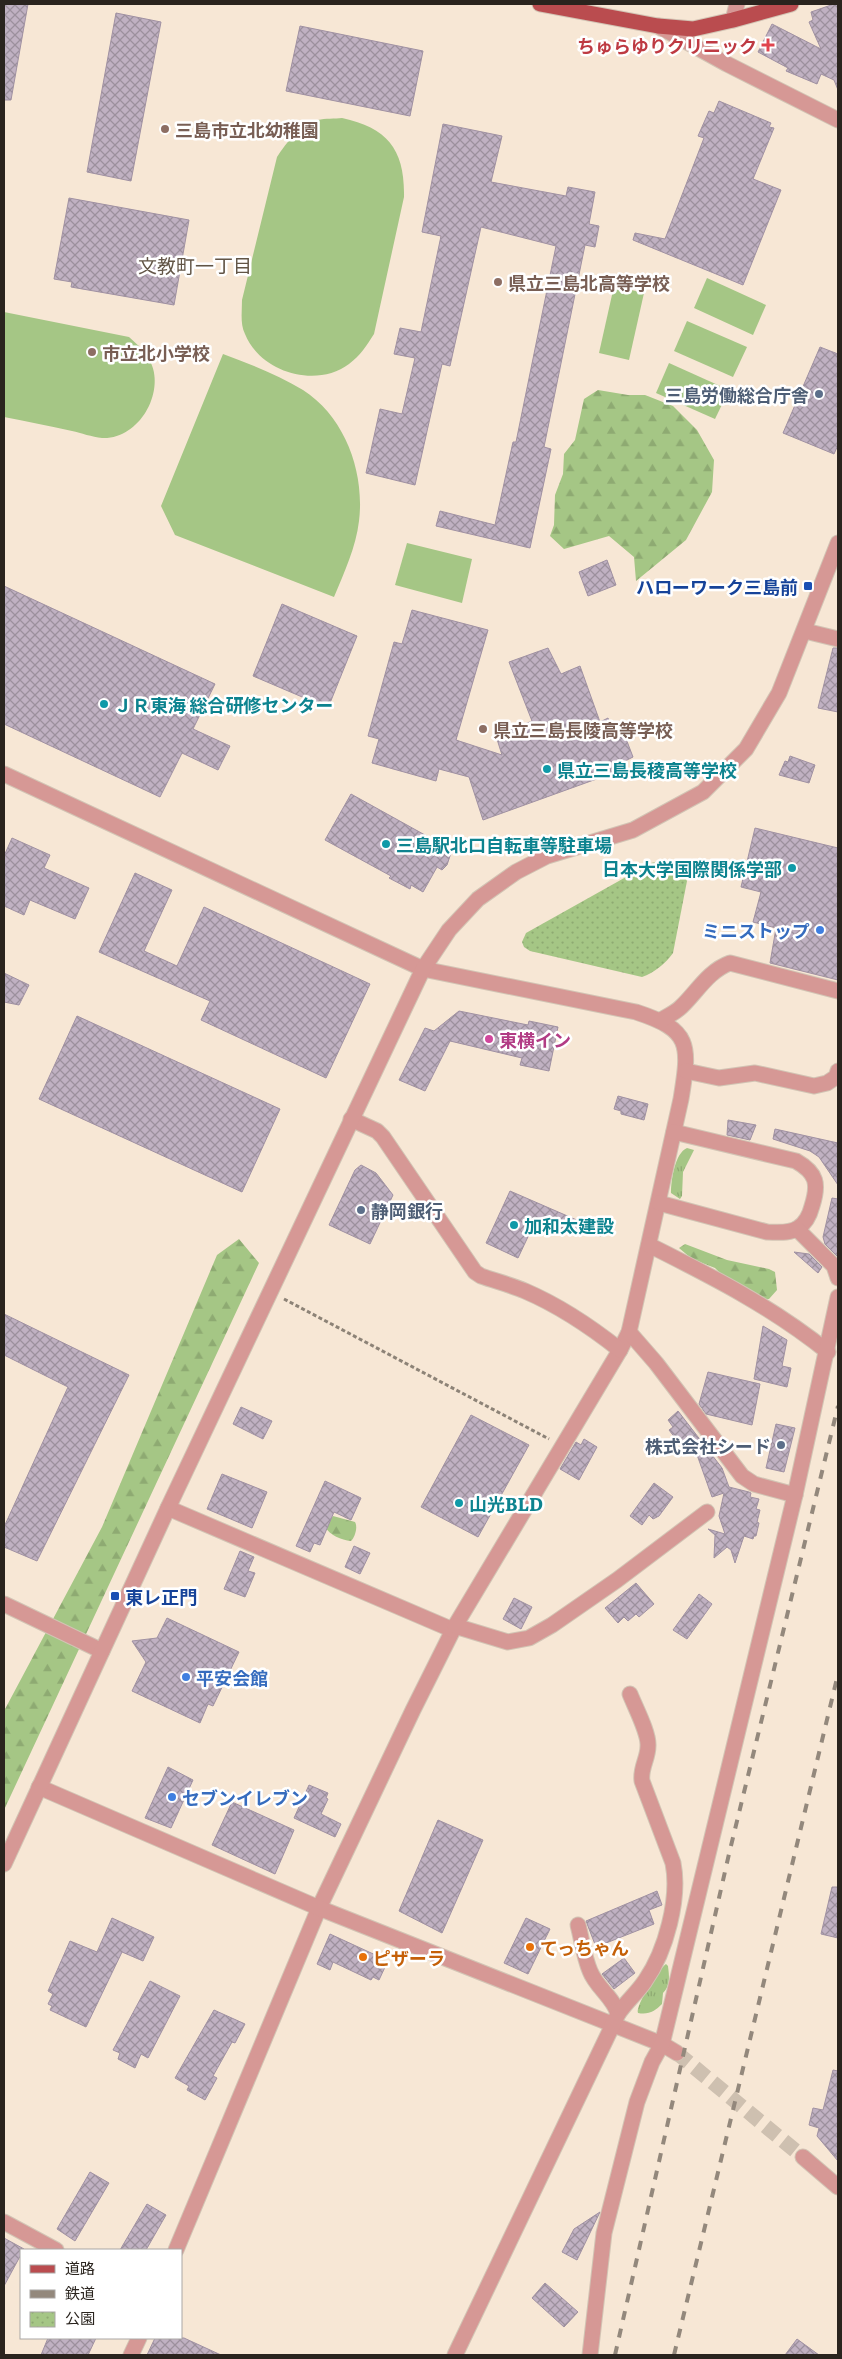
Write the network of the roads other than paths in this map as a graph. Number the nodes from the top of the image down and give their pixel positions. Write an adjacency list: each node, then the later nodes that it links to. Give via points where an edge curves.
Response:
1 (540, 4): 5 (main road)
2 (737, 4): 4 (street)
3 (791, 4): 4 (main road)
4 (733, 20): 5 (main road, via 692,29)
5 (658, 26): 6 (street)
6 (838, 120)
7 (838, 543): 8 (street)
8 (805, 631): 9 (street); 11 (street, via 779,693 746,749 703,792 633,830 547,856 516,872 478,899 449,930)
9 (838, 639)
10 (4, 774): 11 (street)
11 (423, 969): 13 (street, via 636,1012); 16 (street)
12 (838, 991): 13 (street, via 730,963 712,974 680,1009)
13 (661, 1020): 14 (street, via 683,1039)
14 (686, 1071): 15 (street, via 719,1078 755,1073 814,1086 827,1083 836,1077); 17 (street)
15 (838, 1071)
16 (351, 1119): 24 (street, via 377,1131 383,1138 475,1272 548,1302); 27 (street)
17 (674, 1132): 18 (street); 19 (street, via 786,1158 805,1166 814,1177 817,1190 810,1213)
18 (658, 1203): 19 (street, via 767,1232); 20 (street)
19 (797, 1229): 21 (street, via 834,1266)
20 (649, 1245): 23 (street); 25 (street, via 749,1296)
21 (838, 1278)
22 (838, 1297): 25 (street)
23 (629, 1332): 24 (street); 26 (street, via 742,1476 754,1484)
24 (620, 1350): 30 (street)
25 (828, 1352): 26 (street)
26 (795, 1495): 38 (street)
27 (168, 1508): 30 (street); 31 (street)
28 (708, 1512): 30 (street, via 617,1580 529,1638 508,1642)
29 (4, 1604): 31 (street)
30 (454, 1628): 35 (street)
31 (102, 1651): 33 (street)
32 (630, 1694): 37 (street, via 648,1742 642,1781 673,1862 675,1886 664,1943 645,1981)
33 (40, 1787): 34 (street); 35 (street)
34 (4, 1864)
35 (319, 1908): 37 (street); 44 (street)
36 (578, 1925): 37 (street, via 590,1972 616,2007)
37 (616, 2019): 38 (street); 47 (street)
38 (662, 2044): 39 (street); 48 (street, via 637,2102 604,2233)
39 (677, 2053)
40 (804, 2157): 41 (street)
41 (838, 2187)
42 (4, 2222): 43 (street)
43 (54, 2249)
44 (176, 2249)
45 (139, 2339): 46 (street)
46 (131, 2355)
47 (455, 2355)
48 (590, 2355)

